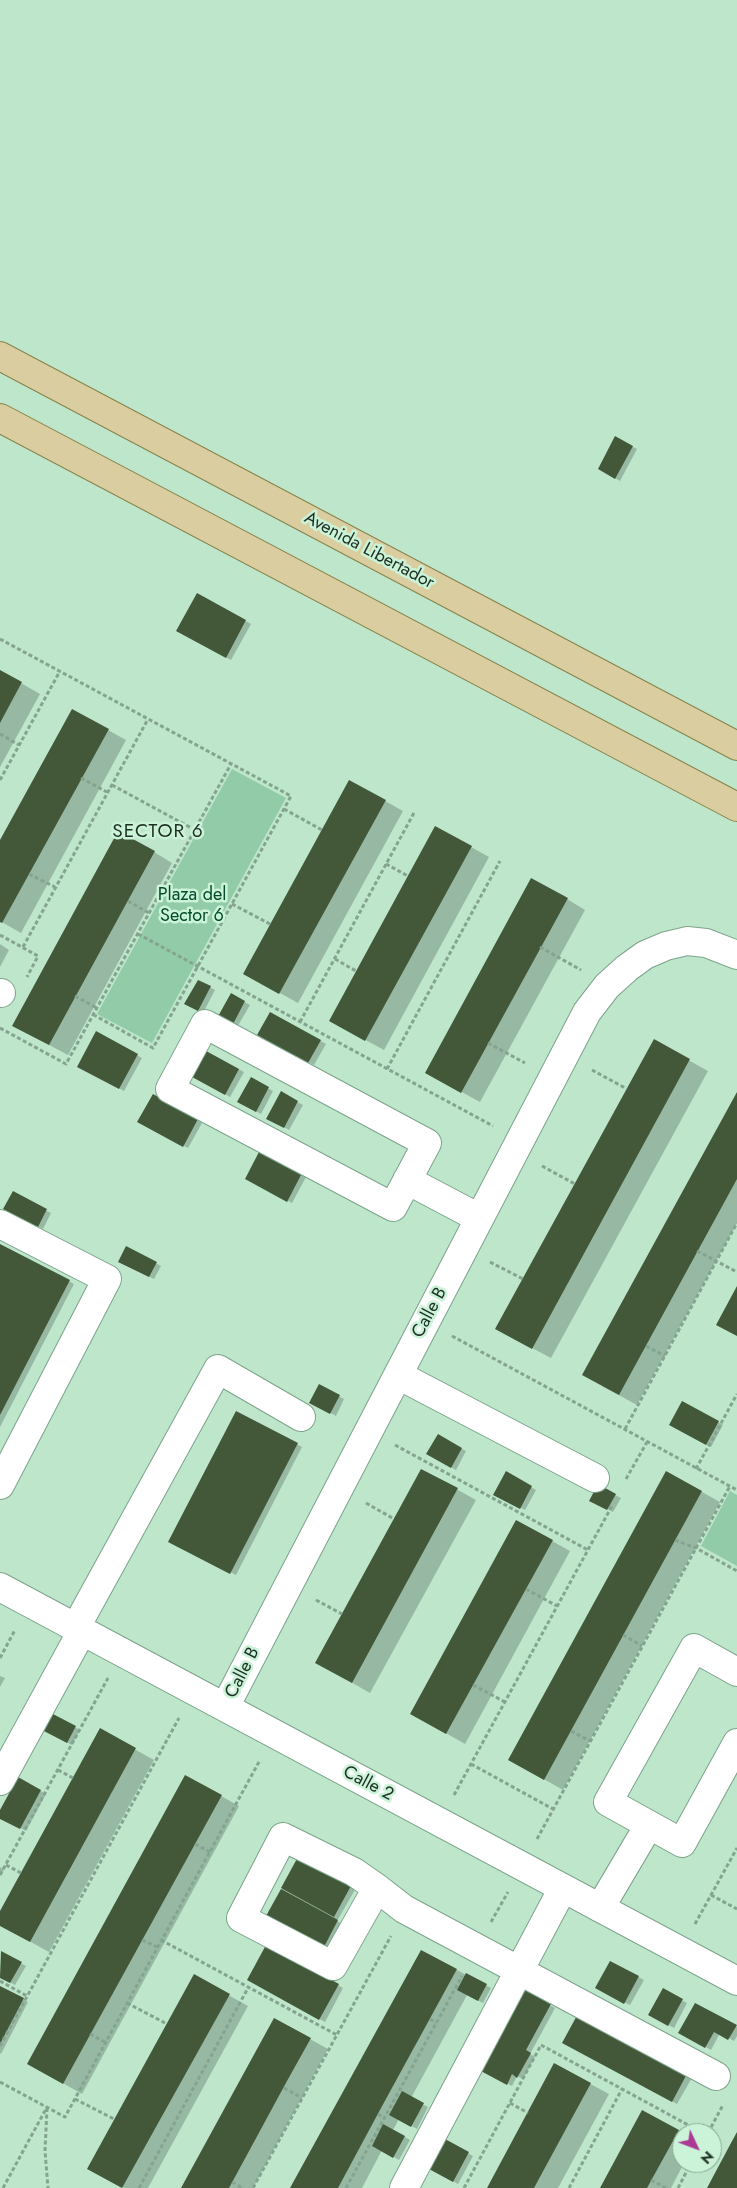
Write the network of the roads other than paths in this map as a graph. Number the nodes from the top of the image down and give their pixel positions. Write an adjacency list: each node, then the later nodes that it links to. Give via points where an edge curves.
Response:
1 (0, 356): 3 (main road, Avenida Libertador)
2 (0, 418): 4 (main road)
3 (737, 746)
4 (737, 808)
5 (737, 955): 7 (street, Calle B, via 706,943 686,941 646,955 607,986 587,1012)
6 (407, 1180): 6 (street, via 393,1207 170,1089 205,1024 427,1143); 7 (street)
7 (479, 1218): 9 (street, Calle B)
8 (0, 1224): 12 (street, via 107,1279)
9 (398, 1375): 11 (street); 16 (street, Calle B)
10 (301, 1417): 14 (street, via 218,1370)
11 (595, 1478)
12 (0, 1485)
13 (0, 1587): 14 (street, Calle 2)
14 (79, 1629): 16 (street, Calle 2); 18 (street)
15 (737, 1672): 19 (street, via 694,1648 608,1802)
16 (226, 1707): 21 (street, Calle 2)
17 (737, 1743): 19 (street, via 682,1843)
18 (0, 1781)
19 (649, 1825): 22 (street)
20 (377, 1888): 20 (street, via 354,1872 282,1837 241,1918 333,1966); 23 (street, via 405,1910)
21 (564, 1888): 22 (street, Calle 2); 23 (street)
22 (600, 1908): 24 (street, Calle 2)
23 (519, 1971): 25 (street); 26 (street)
24 (737, 1981)
25 (716, 2076)
26 (404, 2188)

